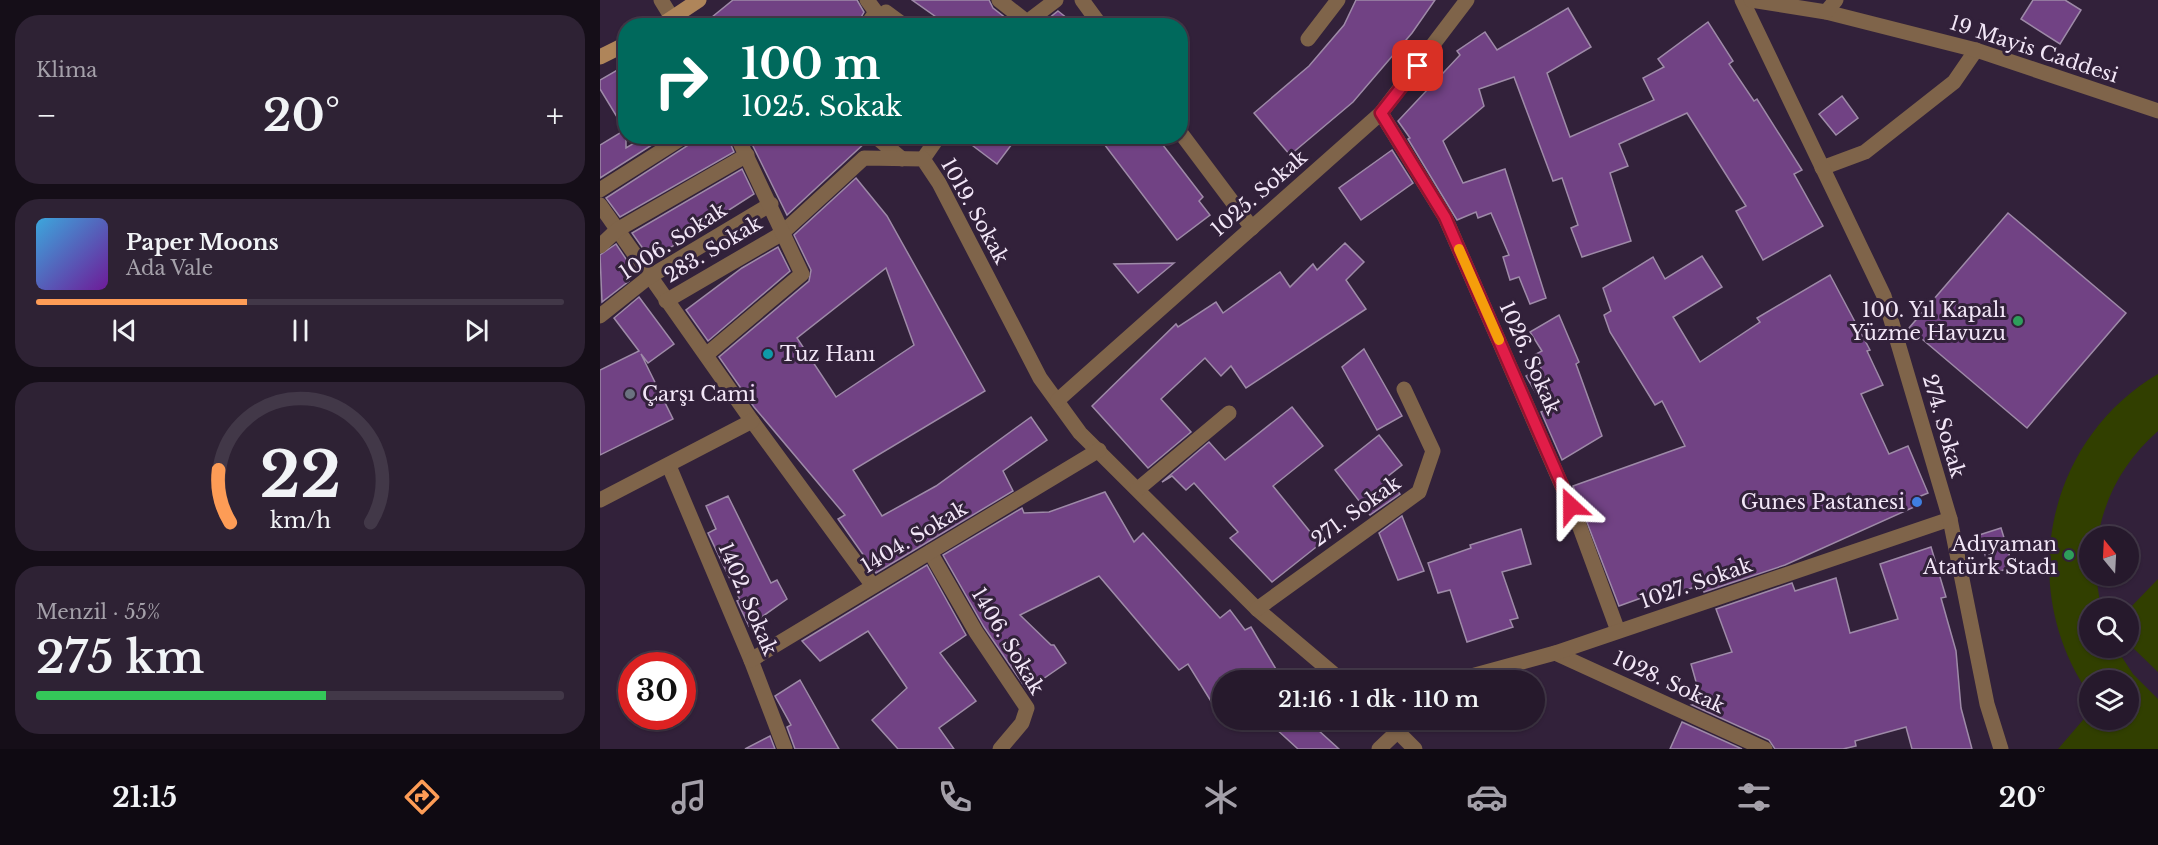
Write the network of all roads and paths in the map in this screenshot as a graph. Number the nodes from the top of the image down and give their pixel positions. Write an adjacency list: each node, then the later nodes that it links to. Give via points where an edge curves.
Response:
1 (661, 0): 12 (street)
2 (699, 0): 13 (main road)
3 (867, 0): 14 (street, via 876,12)
4 (999, 0): 17 (street)
5 (1056, 0): 18 (street)
6 (1082, 0): 19 (street)
7 (1338, 0): 20 (street)
8 (1467, 0): 25 (street, 1025. Sokak)
9 (1742, 0): 34 (street, 274. Sokak)
10 (1751, 0): 11 (street, 19 Mayis Caddesi)
11 (1831, 6): 22 (street, 19 Mayis Caddesi)
12 (668, 18)
13 (676, 18)
14 (872, 18)
15 (880, 18): 16 (street, via 886,12)
16 (894, 18)
17 (1019, 18)
18 (1034, 18)
19 (1095, 18)
20 (1308, 39)
21 (618, 48): 23 (main road)
22 (1976, 50): 24 (street, 19 Mayis Caddesi); 34 (street, via 1954,82 1864,152)
23 (600, 57)
24 (2158, 111)
25 (1381, 113): 38 (street, 1025. Sokak); 58 (street, 1026. Sokak, via 1445,217 1580,525)
26 (1188, 143): 38 (street)
27 (672, 144): 35 (street)
28 (741, 144): 31 (street)
29 (884, 144): 32 (street)
30 (933, 144): 33 (street)
31 (747, 155): 36 (street); 39 (street)
32 (902, 159): 33 (street, 1019. Sokak); 40 (street, 1019. Sokak, via 864,158)
33 (923, 159): 47 (street, 1019. Sokak, via 1040,378)
34 (1822, 168): 54 (street, 274. Sokak, via 1884,296)
35 (600, 190)
36 (771, 204): 40 (street); 42 (street, 1006. Sokak)
37 (600, 205): 39 (street)
38 (1252, 228): 47 (street, 1025. Sokak)
39 (617, 230): 41 (street); 42 (street)
40 (781, 234): 43 (street, 283. Sokak); 45 (street, via 802,274)
41 (600, 246)
42 (649, 278): 43 (street); 44 (street, 1006. Sokak)
43 (666, 301): 45 (street)
44 (600, 316)
45 (706, 355): 49 (street)
46 (1404, 389): 57 (street, 271. Sokak, via 1433,451 1419,492)
47 (1058, 400): 50 (street, 1019. Sokak, via 1080,433)
48 (1229, 413): 52 (street)
49 (752, 421): 51 (street); 56 (street)
50 (1098, 450): 52 (street, 1019. Sokak); 55 (street, 1404. Sokak)
51 (669, 466): 53 (street); 60 (street, 1402. Sokak)
52 (1138, 489): 57 (street, 1019. Sokak)
53 (600, 500)
54 (1950, 519): 58 (street, 1027. Sokak); 69 (street, 274. Sokak, via 1987,704)
55 (930, 552): 56 (street, 1404. Sokak); 65 (street, 1406. Sokak, via 976,632 1028,708 1022,723)
56 (873, 586): 60 (street, 1404. Sokak)
57 (1257, 609): 61 (street, 1019. Sokak)
58 (1618, 631): 59 (street, 1027. Sokak)
59 (1555, 653): 62 (street, 1027. Sokak); 68 (street, 1028. Sokak)
60 (751, 660): 64 (street, 1402. Sokak)
61 (1329, 670)
62 (1493, 670)
63 (1398, 731): 66 (street); 67 (street)
64 (784, 749)
65 (1000, 749)
66 (1379, 749)
67 (1415, 749)
68 (1765, 749)
69 (2001, 749)

